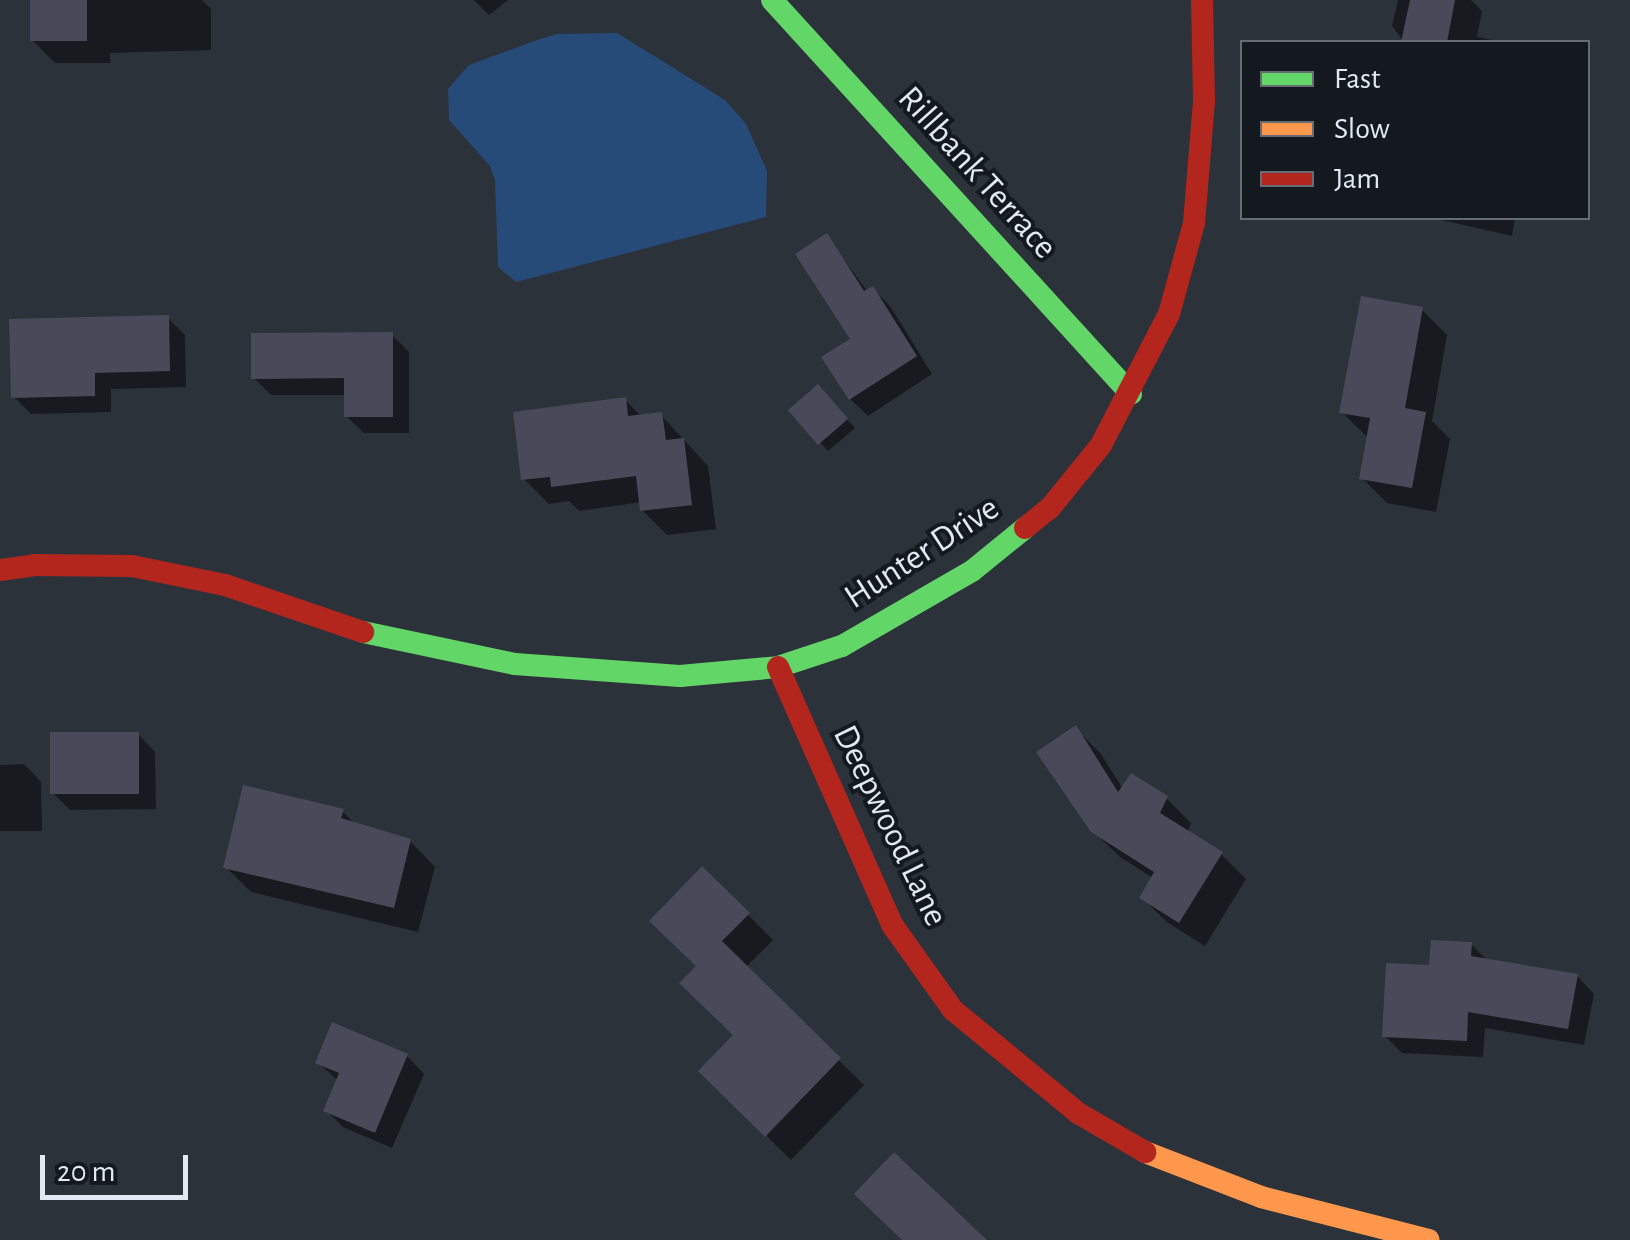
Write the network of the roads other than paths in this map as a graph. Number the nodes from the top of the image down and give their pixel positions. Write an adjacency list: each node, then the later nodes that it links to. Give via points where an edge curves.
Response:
1 (772, 0): 3 (street, Rillbank Terrace)
2 (1202, 0): 3 (street, Hunter Drive, via 1204,101 1194,223 1169,314)
3 (1130, 394): 5 (street, Hunter Drive, via 1101,445 1050,508 972,571 842,646)
4 (0, 570): 5 (street, Hunter Drive, via 132,566 226,585 384,639 516,664 680,676)
5 (778, 667): 6 (street, Deepwood Lane, via 893,926 953,1010 1078,1113 1160,1161 1261,1197)
6 (1429, 1240)

